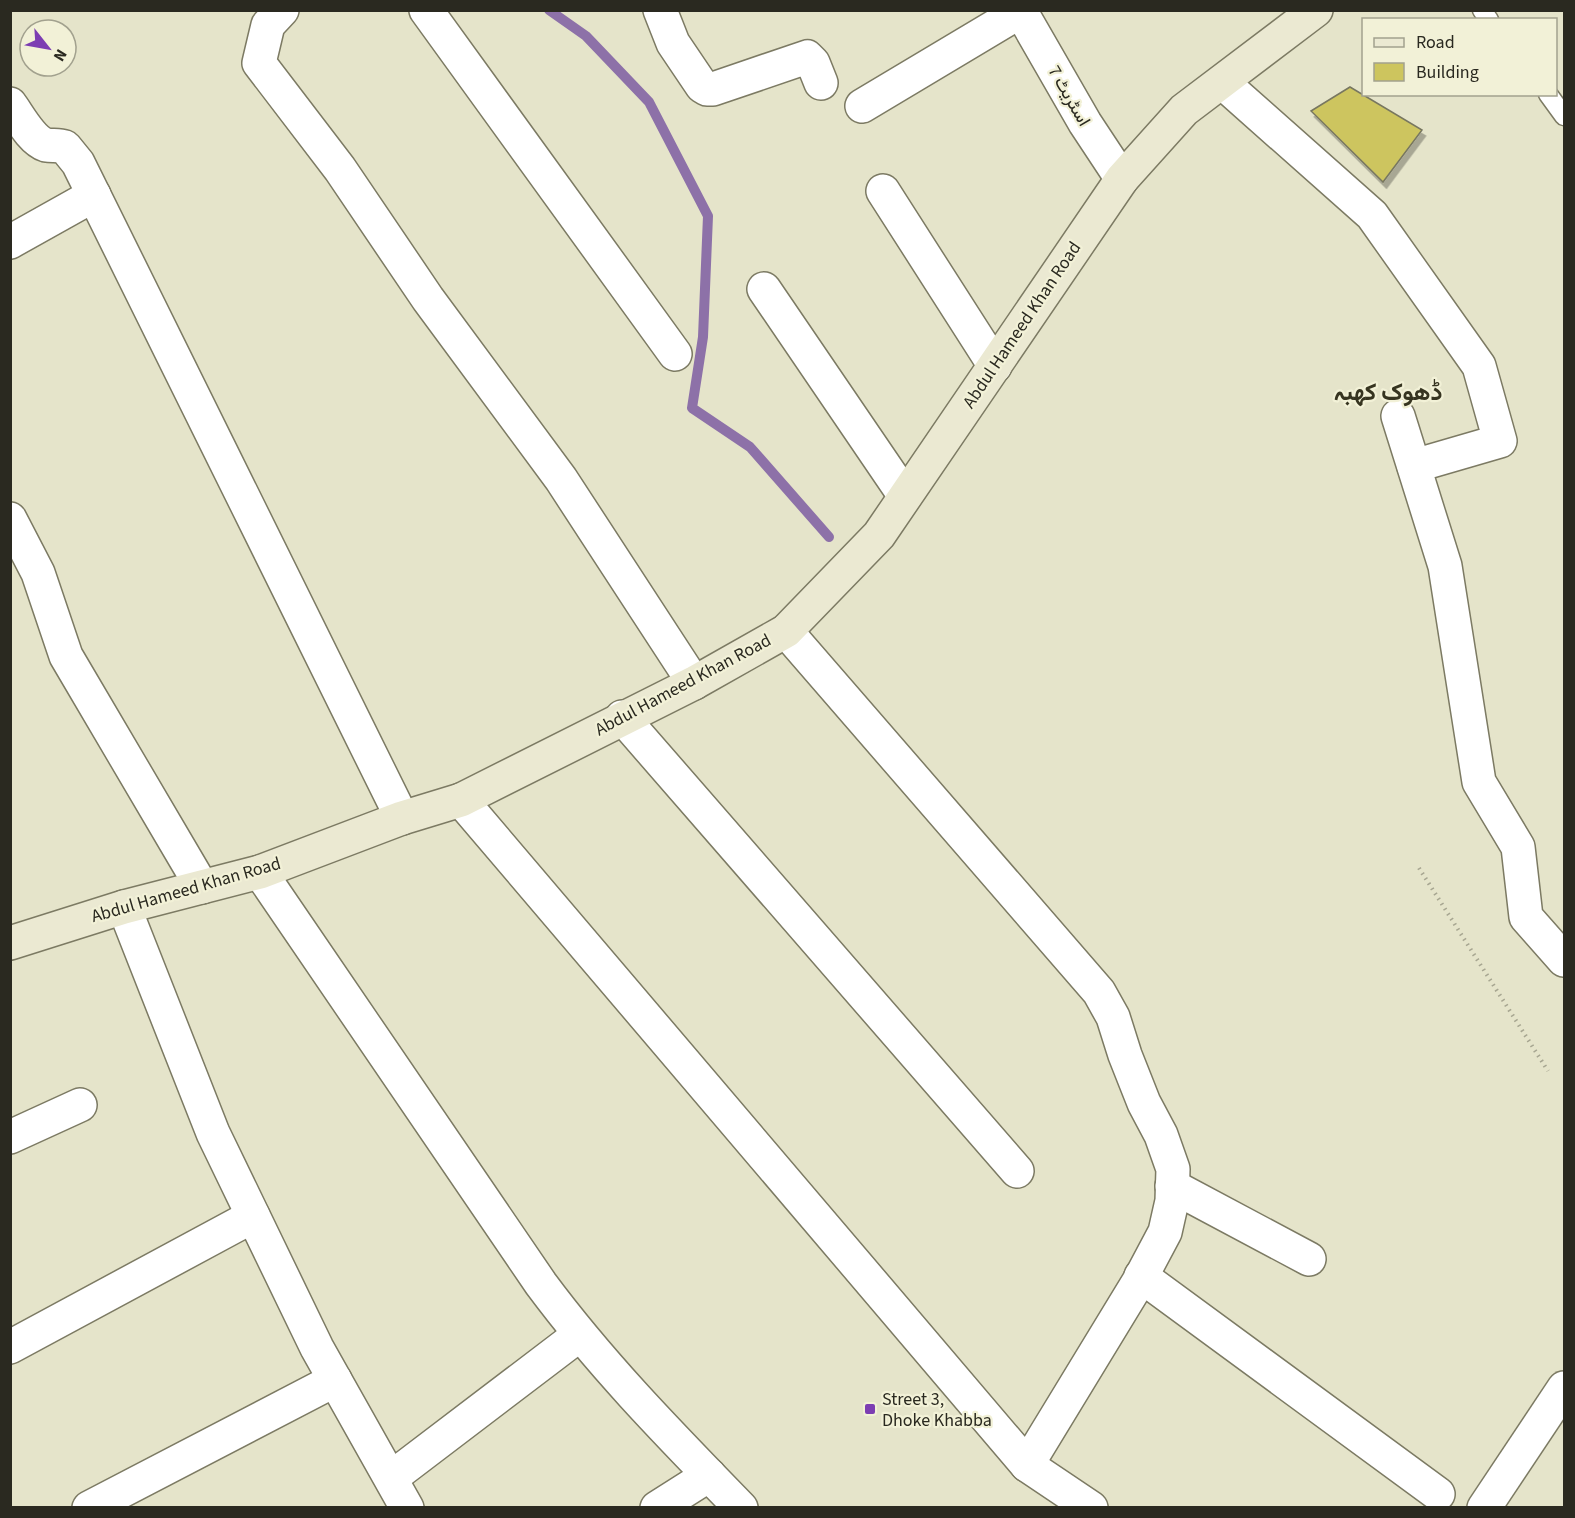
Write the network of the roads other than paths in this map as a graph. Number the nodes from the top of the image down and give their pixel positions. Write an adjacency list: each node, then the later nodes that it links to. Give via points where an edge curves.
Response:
1 (426, 10): 17 (street)
2 (660, 10): 7 (street, via 673,43 707,89 807,57)
3 (1317, 10): 6 (main road, Abdul Hameed Khan Road)
4 (281, 11): 24 (street, via 268,25 259,63 340,169 428,299 561,479)
5 (1020, 11): 10 (street); 12 (street, اسٹریٹ 7)
6 (1222, 82): 12 (main road, Abdul Hameed Khan Road, via 1184,110); 20 (street, via 1372,214 1479,366 1500,441)
7 (821, 83)
8 (1549, 96): 11 (lane)
9 (10, 104): 14 (street, via 41,142 65,147 72,153)
10 (862, 106)
11 (1564, 116)
12 (1122, 179): 18 (main road, Abdul Hameed Khan Road)
13 (883, 191): 18 (street)
14 (94, 195): 15 (street); 27 (street)
15 (10, 242)
16 (764, 289): 21 (street)
17 (675, 354)
18 (995, 366): 21 (main road, Abdul Hameed Khan Road)
19 (1398, 416): 20 (street)
20 (1414, 466): 32 (street, via 1445,566 1479,782 1518,847 1526,917)
21 (905, 496): 23 (main road, Abdul Hameed Khan Road, via 879,535)
22 (10, 519): 29 (street, via 38,573 66,656)
23 (786, 631): 24 (main road, Abdul Hameed Khan Road); 36 (street, via 1099,992 1161,1135 1173,1169)
24 (694, 682): 25 (main road, Abdul Hameed Khan Road)
25 (622, 717): 26 (main road, Abdul Hameed Khan Road); 35 (street)
26 (461, 800): 27 (main road, Abdul Hameed Khan Road); 44 (street)
27 (402, 818): 28 (main road, Abdul Hameed Khan Road)
28 (260, 872): 29 (main road, Abdul Hameed Khan Road); 40 (street)
29 (202, 887): 30 (main road, Abdul Hameed Khan Road)
30 (124, 906): 31 (main road, Abdul Hameed Khan Road); 37 (street, via 213,1133)
31 (10, 943)
32 (1564, 960)
33 (80, 1104): 34 (street)
34 (10, 1137)
35 (1017, 1171)
36 (1172, 1186): 38 (street); 39 (street, via 1165,1232)
37 (253, 1216): 41 (street); 42 (street)
38 (1309, 1259)
39 (1141, 1276): 44 (street); 47 (street)
40 (579, 1335): 45 (street); 46 (street)
41 (10, 1347)
42 (335, 1380): 46 (street); 48 (street)
43 (1564, 1388): 53 (street)
44 (1027, 1465): 52 (street)
45 (709, 1474): 50 (street); 51 (street)
46 (391, 1478): 49 (street)
47 (1438, 1494)
48 (89, 1508)
49 (407, 1508)
50 (657, 1508)
51 (741, 1508)
52 (1091, 1508)
53 (1484, 1508)

